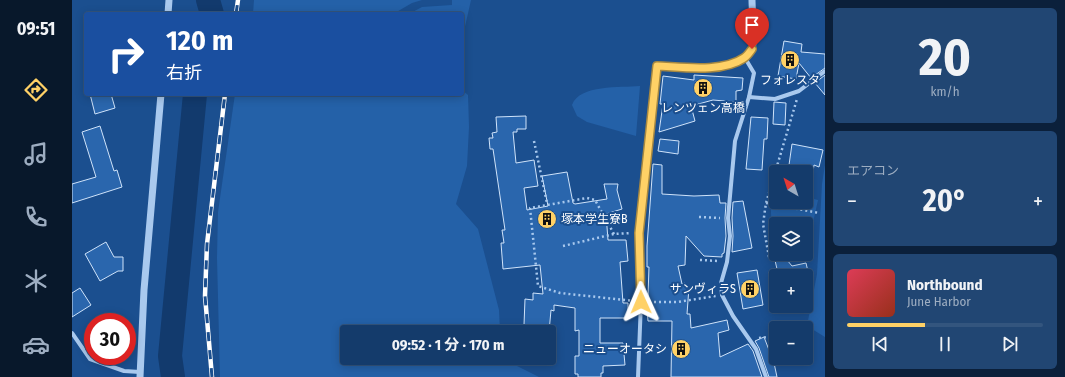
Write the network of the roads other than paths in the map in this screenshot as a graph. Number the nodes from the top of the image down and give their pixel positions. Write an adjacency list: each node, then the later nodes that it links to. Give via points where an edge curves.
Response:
1 (169, 0): 3 (street)
2 (752, 0): 4 (street, via 752,49)
3 (168, 12)
4 (745, 58): 5 (street, via 728,65 705,68); 8 (street, via 754,73)
5 (657, 66): 11 (street, via 639,233 641,302)
6 (825, 71): 8 (street, via 799,91 775,99)
7 (161, 96): 10 (street, via 144,290)
8 (749, 98): 12 (street, via 735,142 728,218 730,236 721,283 722,295 756,350)
9 (72, 333): 10 (street, via 90,359)
10 (140, 375)
11 (638, 377)
12 (766, 377)

